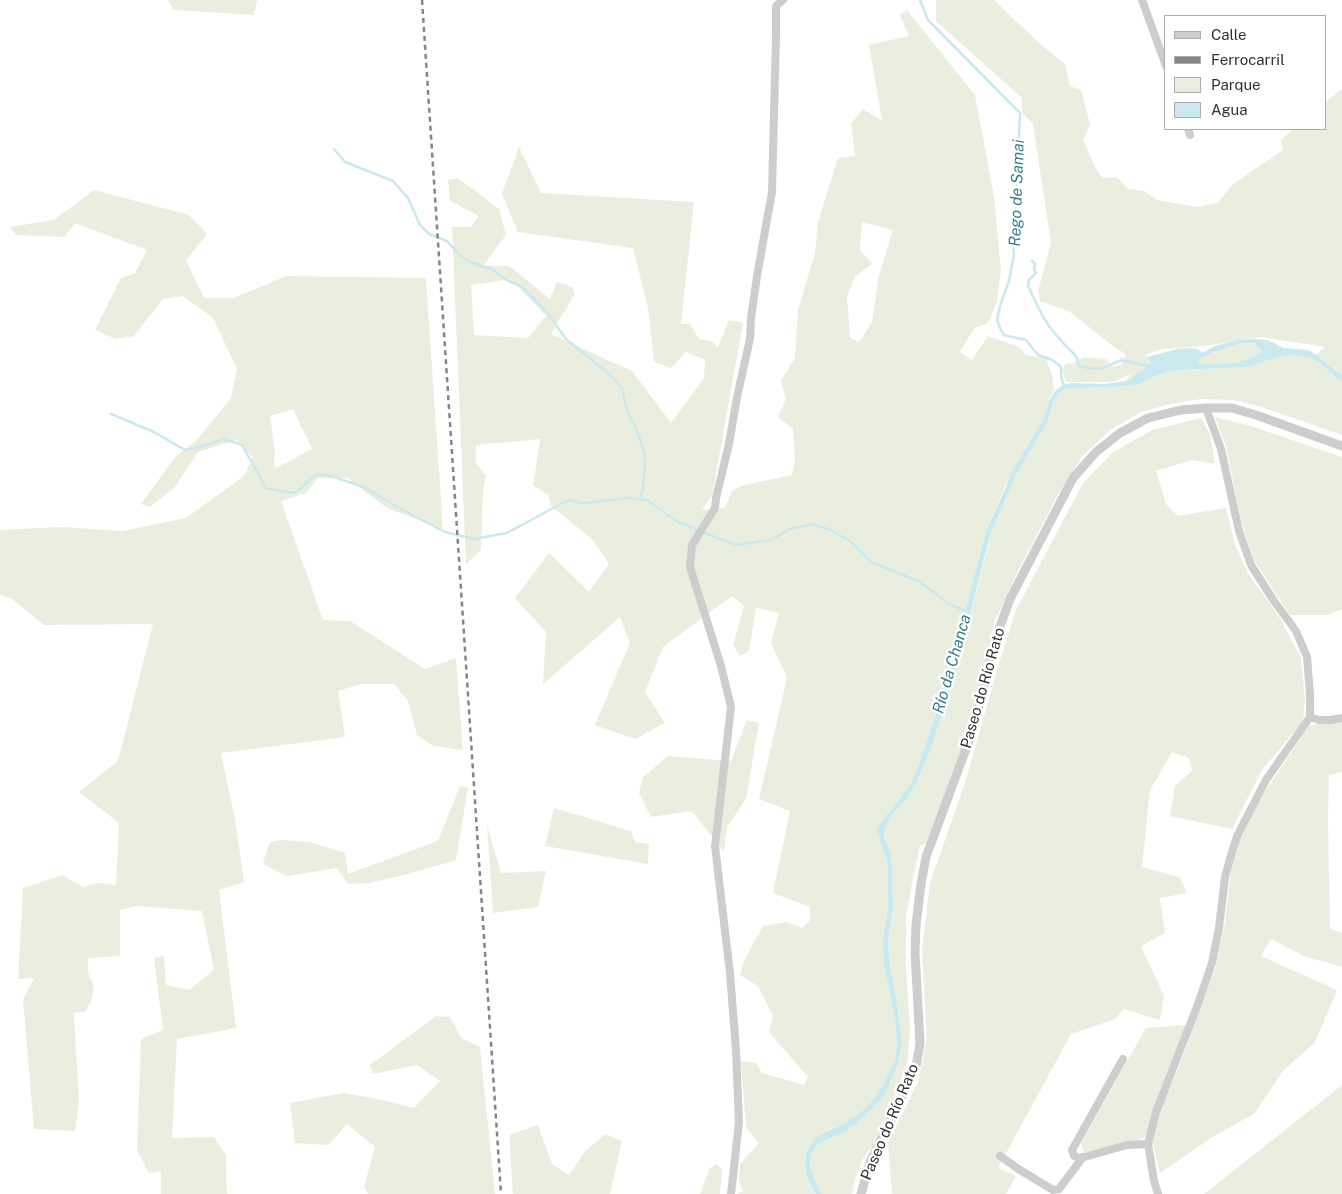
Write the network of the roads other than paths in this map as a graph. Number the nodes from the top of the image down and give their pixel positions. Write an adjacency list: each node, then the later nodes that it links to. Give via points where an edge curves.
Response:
1 (783, 0): 12 (street, via 776,6 772,192 750,339 715,508 692,545 690,567 731,707 715,846 730,973 739,1122)
2 (1142, 0): 3 (street)
3 (1164, 60)
4 (1206, 408): 5 (street, Paseo do Río Rato, via 1248,412); 6 (street, via 1221,449 1239,531 1251,565 1296,631 1307,657); 13 (street, Paseo do Río Rato, via 1148,418 1120,433 1096,452 1073,478 1010,599 995,640 973,730 926,857 916,925 920,1044 916,1066 870,1162)
5 (1342, 446)
6 (1310, 717): 7 (street, via 1319,720); 9 (street, via 1266,780 1238,834 1225,877 1220,928 1212,964 1156,1112)
7 (1342, 718)
8 (1123, 1059): 11 (street, via 1072,1150 1074,1156)
9 (1148, 1144): 11 (street, via 1128,1145); 14 (street)
10 (1000, 1156): 11 (street, via 1053,1190 1060,1189)
11 (1083, 1157)
12 (731, 1194)
13 (861, 1194)
14 (1158, 1194)

